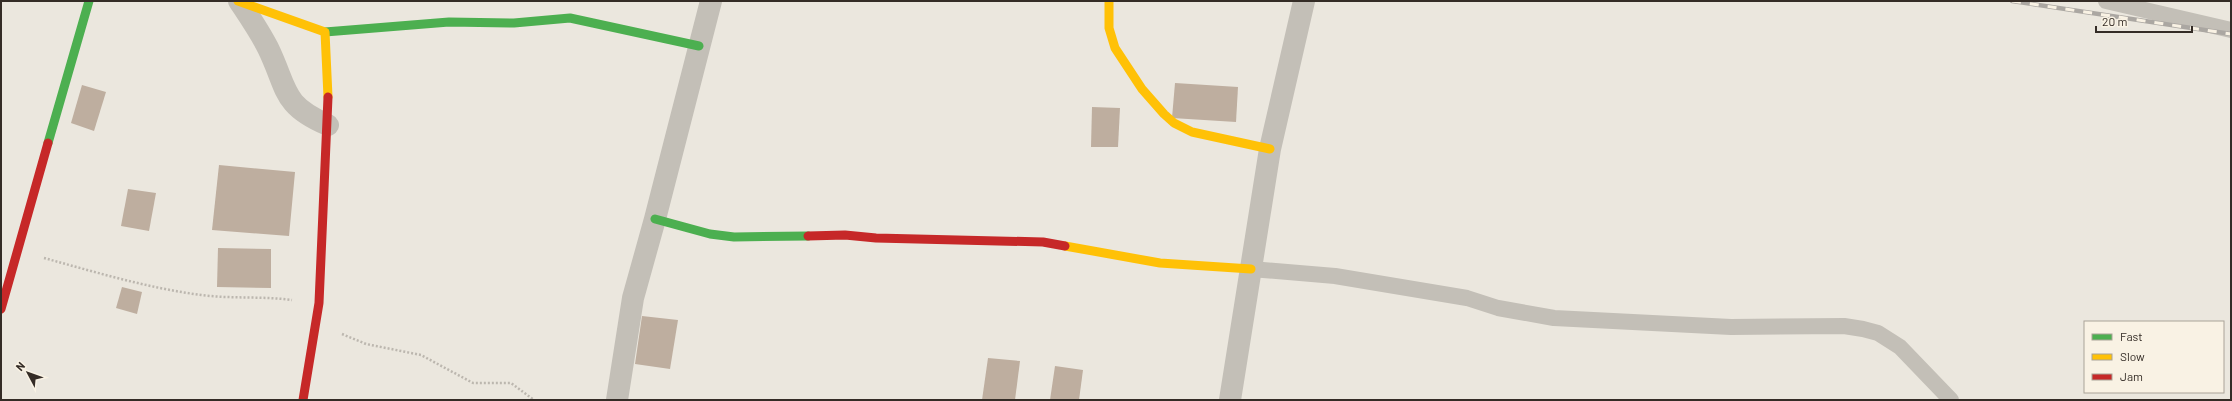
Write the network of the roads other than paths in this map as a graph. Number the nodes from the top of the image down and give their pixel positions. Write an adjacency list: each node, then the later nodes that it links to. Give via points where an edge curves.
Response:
1 (89, 1): 14 (street)
2 (238, 1): 8 (street); 10 (street, via 268,48 289,99 304,113)
3 (710, 1): 9 (street)
4 (1109, 1): 11 (street, via 1109,26 1114,46 1142,88 1170,119 1183,129 1198,134)
5 (1304, 1): 11 (street)
6 (2106, 1): 7 (lane)
7 (2231, 30)
8 (325, 32): 9 (street, via 449,22 514,23 570,18); 10 (street, via 329,85)
9 (699, 46): 12 (street)
10 (328, 125): 15 (street, via 319,303)
11 (1270, 149): 13 (street)
12 (655, 219): 13 (street, via 734,238 845,235 1043,242 1160,263); 16 (street, via 633,298)
13 (1251, 269): 17 (street); 18 (lane, via 1342,278 1466,298 1498,308 1554,318 1731,327 1844,326 1863,329 1878,334 1900,347)
14 (1, 308)
15 (303, 400)
16 (617, 400)
17 (1230, 400)
18 (1951, 400)

